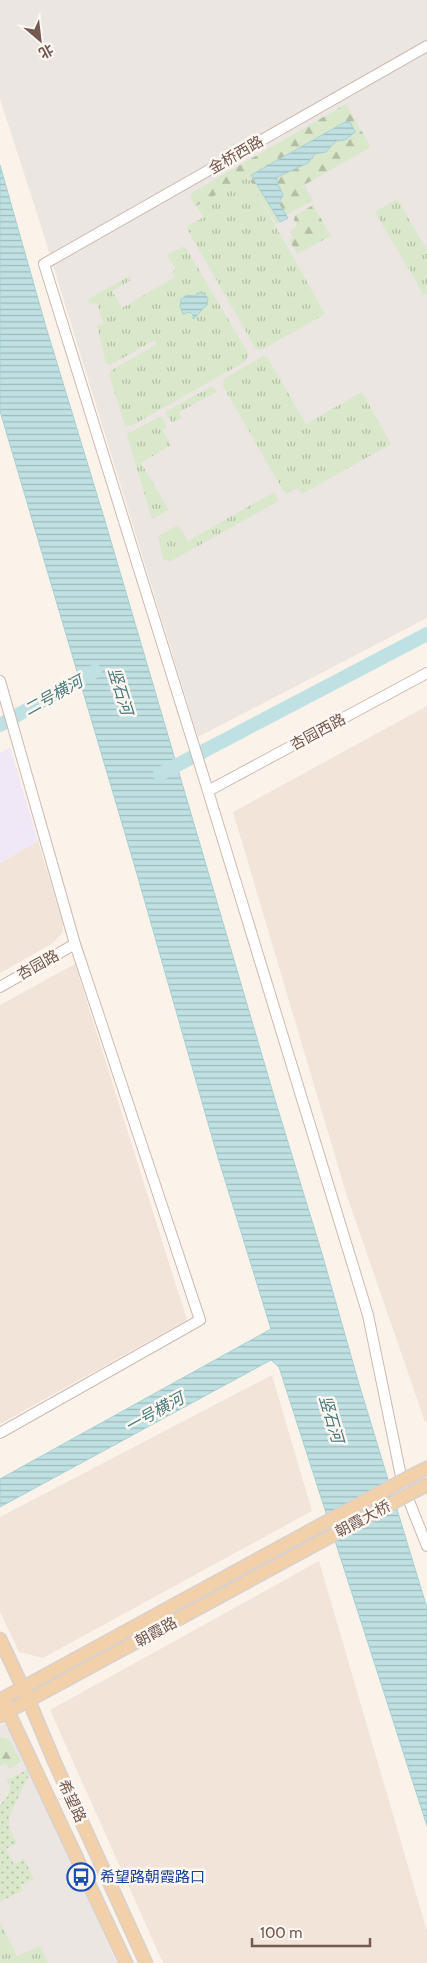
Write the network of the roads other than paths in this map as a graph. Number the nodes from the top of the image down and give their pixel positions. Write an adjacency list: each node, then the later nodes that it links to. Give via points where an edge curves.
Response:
1 (427, 46): 4 (street, 金桥西路, via 44,264)
2 (427, 674): 4 (street, 杏园西路)
3 (0, 681): 5 (street)
4 (208, 791): 11 (street, via 368,1315 403,1486)
5 (76, 944): 6 (street, 杏园路); 7 (street, via 200,1320)
6 (0, 987)
7 (0, 1433)
8 (427, 1468): 10 (main road, 朝霞大桥, bridge)
9 (427, 1485): 12 (main road, 朝霞大桥, bridge)
10 (306, 1533): 14 (main road, 朝霞路)
11 (427, 1546)
12 (311, 1547): 16 (main road, 朝霞路)
13 (0, 1638): 14 (main road, 希望路)
14 (22, 1687): 15 (main road, 朝霞路); 16 (main road, 希望路)
15 (0, 1698): 17 (main road, 希望路)
16 (29, 1701): 17 (main road, 朝霞路); 18 (main road, 希望路)
17 (4, 1714): 19 (main road, 希望路)
18 (145, 1959): 19 (street)
19 (126, 1963)

